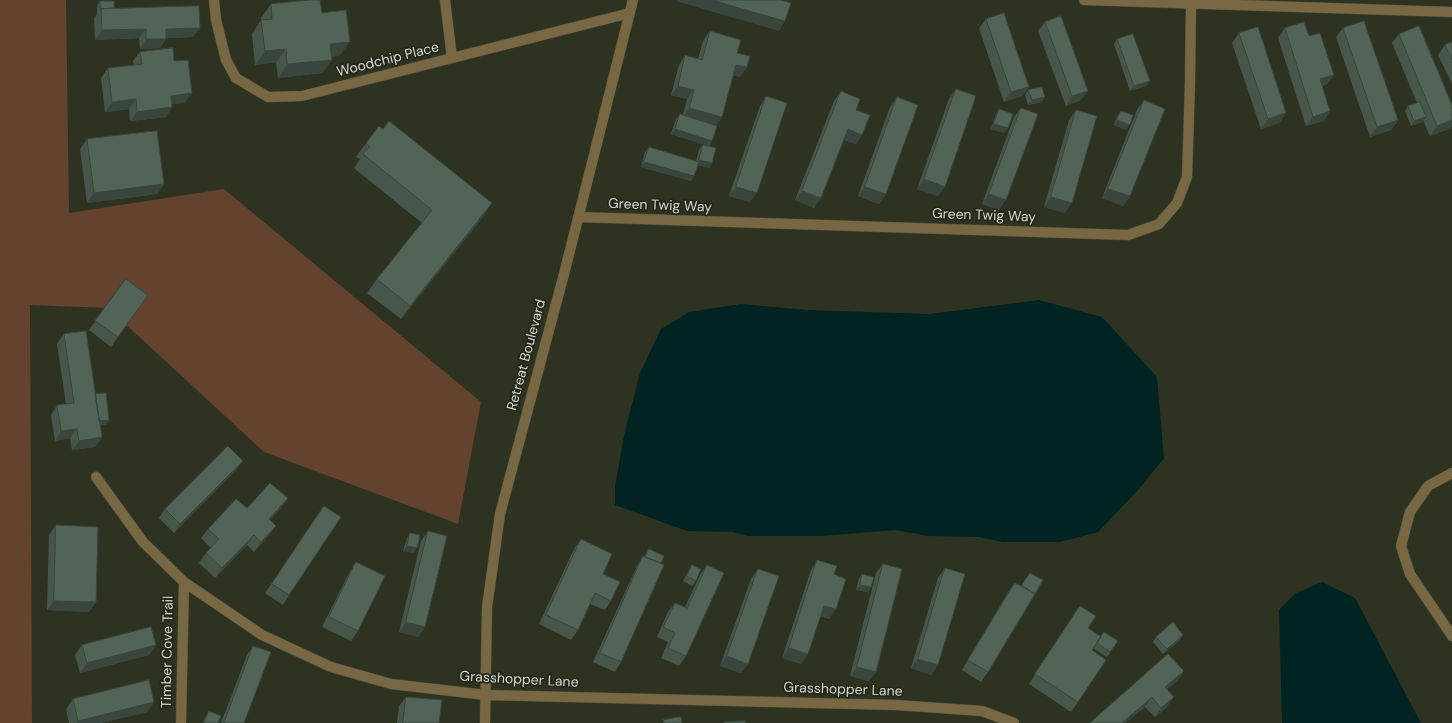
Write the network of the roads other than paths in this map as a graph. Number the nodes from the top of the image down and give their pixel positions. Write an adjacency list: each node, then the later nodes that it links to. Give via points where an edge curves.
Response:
1 (214, 0): 8 (street, Woodchip Place, via 226,60 236,78 268,97 302,96)
2 (445, 0): 8 (street)
3 (634, 0): 6 (street, Retreat Boulevard)
4 (1084, 0): 5 (street)
5 (1191, 3): 7 (street); 9 (street, Green Twig Way, via 1187,177 1177,204 1159,224 1128,235)
6 (630, 12): 8 (street, Woodchip Place); 9 (street, Retreat Boulevard)
7 (1452, 12)
8 (452, 58)
9 (578, 217): 14 (street, Retreat Boulevard, via 500,514 487,607)
10 (1452, 473): 13 (street, via 1428,486 1410,512 1401,546 1410,574)
11 (96, 477): 12 (street, Grasshopper Lane, via 143,542)
12 (184, 582): 14 (street, Grasshopper Lane, via 262,635 331,667 391,684); 15 (street, Timber Cove Trail)
13 (1452, 636)
14 (486, 695): 16 (street, Retreat Boulevard); 17 (street, Grasshopper Lane, via 896,705 982,711)
15 (181, 723)
16 (485, 723)
17 (1014, 723)

